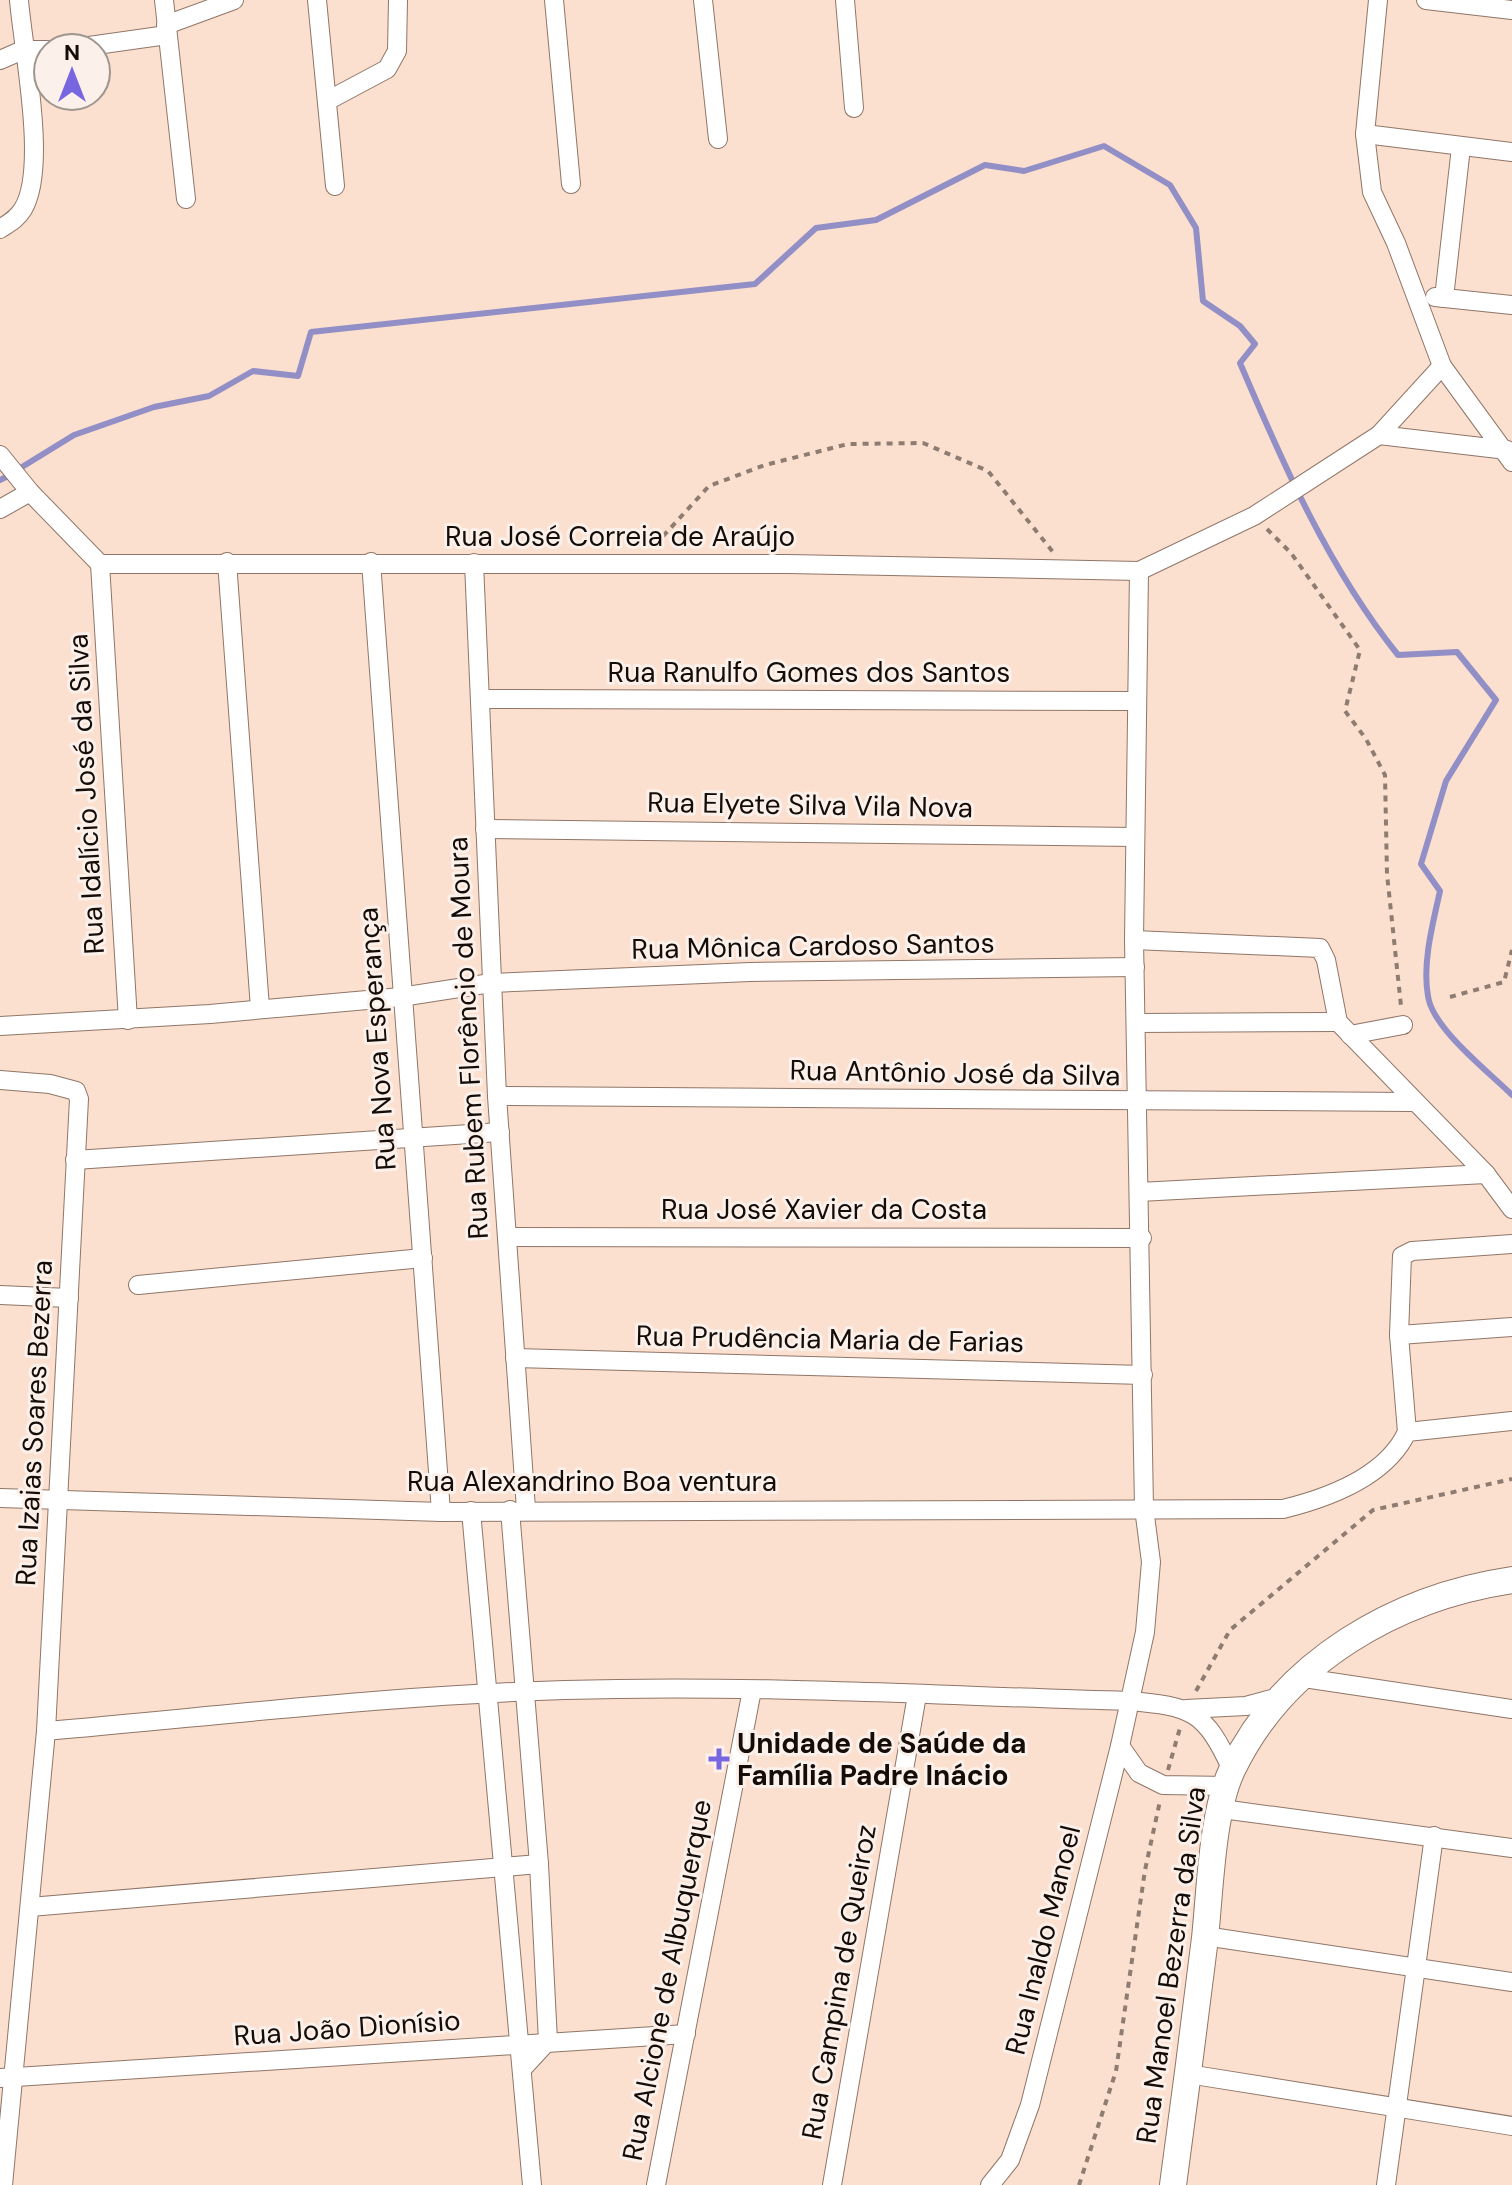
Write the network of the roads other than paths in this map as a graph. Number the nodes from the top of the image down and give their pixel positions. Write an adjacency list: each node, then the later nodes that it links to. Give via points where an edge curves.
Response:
1 (19, 0): 14 (street)
2 (164, 0): 12 (street)
3 (234, 0): 12 (street)
4 (317, 0): 17 (street)
5 (398, 0): 17 (street, via 393,61)
6 (554, 0): 23 (street)
7 (703, 0): 20 (street)
8 (845, 0): 18 (street)
9 (1378, 0): 19 (street)
10 (1426, 0): 11 (street)
11 (1512, 10)
12 (166, 30): 13 (street); 25 (street)
13 (112, 41)
14 (23, 50): 15 (street); 16 (street); 26 (street, via 34,137 32,173 23,209)
15 (32, 50)
16 (0, 60)
17 (327, 101): 24 (street)
18 (854, 108)
19 (1365, 134): 21 (street); 27 (street, via 1372,192)
20 (718, 139)
21 (1461, 147): 22 (street); 28 (street)
22 (1512, 152)
23 (571, 184)
24 (335, 186)
25 (186, 199)
26 (0, 229)
27 (1417, 295): 28 (street); 30 (street)
28 (1444, 298): 29 (street)
29 (1512, 305)
30 (1442, 366): 31 (street); 32 (street)
31 (1379, 435): 32 (street); 40 (street, via 1254,516)
32 (1509, 454)
33 (0, 455): 34 (street)
34 (30, 492): 35 (street); 39 (street)
35 (0, 509)
36 (227, 562): 37 (street, Rua José Correia de Araújo); 39 (street, Rua José Correia de Araújo); 49 (street)
37 (371, 562): 38 (street, Rua José Correia de Araújo); 48 (street, Rua Nova Esperança)
38 (474, 563): 40 (street, Rua José Correia de Araújo); 41 (street, Rua Rubem Florêncio de Moura)
39 (100, 564): 50 (street, Rua Idalício José da Silva)
40 (1139, 571): 42 (street, Rua Inaldo Manoel)
41 (481, 699): 42 (street, Rua Ranulfo Gomes dos Santos); 43 (street, Rua Rubem Florêncio de Moura)
42 (1137, 701): 44 (street, Rua Inaldo Manoel)
43 (485, 829): 44 (street, Rua Elyete Silva Vila Nova); 47 (street, Rua Rubem Florêncio de Moura)
44 (1134, 837): 45 (street, Rua Inaldo Manoel)
45 (1134, 940): 46 (street, Rua Inaldo Manoel); 54 (street, via 1320,948)
46 (1135, 967): 47 (street, Rua Mônica Cardoso Santos, via 750,972); 51 (street, Rua Inaldo Manoel)
47 (491, 983): 48 (street, Rua Mônica Cardoso Santos); 56 (street, Rua Rubem Florêncio de Moura)
48 (401, 997): 49 (street, Rua Mônica Cardoso Santos); 60 (street, Rua Nova Esperança)
49 (260, 1008): 50 (street, Rua Mônica Cardoso Santos)
50 (128, 1020): 53 (street, Rua Mônica Cardoso Santos)
51 (1136, 1023): 54 (street); 58 (street, Rua Inaldo Manoel)
52 (1403, 1025): 54 (street)
53 (0, 1026)
54 (1344, 1029): 57 (street)
55 (0, 1080): 61 (street, Rua Izaias Soares Bezerra, via 50,1084 79,1094)
56 (497, 1096): 58 (street, Rua Antônio José da Silva); 59 (street, Rua Rubem Florêncio de Moura)
57 (1413, 1102): 58 (street, Rua Antônio José da Silva); 62 (street)
58 (1137, 1103): 63 (street, Rua Inaldo Manoel)
59 (500, 1132): 60 (street); 65 (street, Rua Rubem Florêncio de Moura)
60 (412, 1140): 61 (street); 68 (street, Rua Nova Esperança)
61 (75, 1160): 71 (street, Rua Izaias Soares Bezerra)
62 (1486, 1174): 63 (street); 64 (street)
63 (1139, 1192): 66 (street, Rua Inaldo Manoel)
64 (1512, 1209)
65 (507, 1237): 66 (street, Rua José Xavier da Costa); 74 (street, Rua Rubem Florêncio de Moura)
66 (1142, 1238): 75 (street, Rua Inaldo Manoel)
67 (1512, 1244): 73 (street, via 1406,1252 1399,1268)
68 (423, 1258): 69 (street); 83 (street, Rua Nova Esperança)
69 (138, 1285)
70 (0, 1295): 71 (street)
71 (69, 1298): 79 (street, Rua Izaias Soares Bezerra)
72 (1512, 1327): 73 (street)
73 (1399, 1335): 77 (street)
74 (515, 1358): 75 (street, Rua Prudência Maria de Farias); 81 (street, Rua Rubem Florêncio de Moura)
75 (1143, 1375): 80 (street, Rua Inaldo Manoel)
76 (1512, 1421): 77 (street)
77 (1407, 1432): 80 (street, Rua Alexandrino Boa ventura, via 1384,1462 1319,1500 1283,1509)
78 (0, 1498): 79 (street, Rua Alexandrino Boa ventura)
79 (57, 1502): 83 (street, Rua Alexandrino Boa ventura); 93 (street, Rua Izaias Soares Bezerra)
80 (1144, 1508): 81 (street, Rua Alexandrino Boa ventura); 90 (street, Rua Inaldo Manoel, via 1151,1562 1149,1600)
81 (518, 1509): 82 (street, Rua Alexandrino Boa ventura); 87 (street, Rua Rubem Florêncio de Moura)
82 (471, 1511): 83 (street, Rua Alexandrino Boa ventura); 88 (street)
83 (441, 1512)
84 (1512, 1580): 85 (street, Rua Manoel Bezerra da Silva, via 1474,1585 1360,1630)
85 (1296, 1686): 91 (street, via 1246,1706); 92 (street); 95 (street, Rua Manoel Bezerra da Silva, via 1256,1731)
86 (752, 1690): 87 (street); 89 (street); 104 (street, Rua Alcione de Albuquerque)
87 (526, 1691): 88 (street); 98 (street, Rua Rubem Florêncio de Moura)
88 (487, 1692): 93 (street); 99 (street)
89 (917, 1695): 90 (street); 115 (street, Rua Campina de Queiroz)
90 (1128, 1701): 91 (street); 94 (street, Rua Inaldo Manoel)
91 (1186, 1709): 95 (street, via 1205,1723)
92 (1512, 1709)
93 (46, 1731): 100 (street, Rua Izaias Soares Bezerra)
94 (1120, 1746): 95 (street, via 1139,1773 1163,1785); 116 (street, Rua Inaldo Manoel, via 1030,2105 1010,2160)
95 (1227, 1788): 96 (street); 101 (street, Rua Manoel Bezerra da Silva)
96 (1434, 1836): 97 (street); 102 (street)
97 (1512, 1848)
98 (539, 1864): 99 (street); 105 (street, Rua Rubem Florêncio de Moura)
99 (504, 1867): 100 (street); 106 (street)
100 (30, 1907): 109 (street, Rua Izaias Soares Bezerra)
101 (1205, 1936): 102 (street); 108 (street, Rua Manoel Bezerra da Silva)
102 (1417, 1968): 103 (street); 110 (street)
103 (1512, 1982)
104 (686, 2034): 105 (street, Rua João Dionísio); 114 (street, Rua Alcione de Albuquerque)
105 (548, 2041): 106 (street, Rua João Dionísio); 107 (street)
106 (519, 2043): 107 (street); 109 (street, Rua João Dionísio)
107 (524, 2067): 113 (street)
108 (1188, 2074): 110 (street); 117 (street, Rua Manoel Bezerra da Silva)
109 (7, 2078): 112 (street, Rua Izaias Soares Bezerra)
110 (1399, 2109): 111 (street); 118 (street)
111 (1512, 2126)
112 (3, 2185)
113 (532, 2185)
114 (656, 2185)
115 (832, 2185)
116 (990, 2185)
117 (1173, 2185)
118 (1386, 2185)

